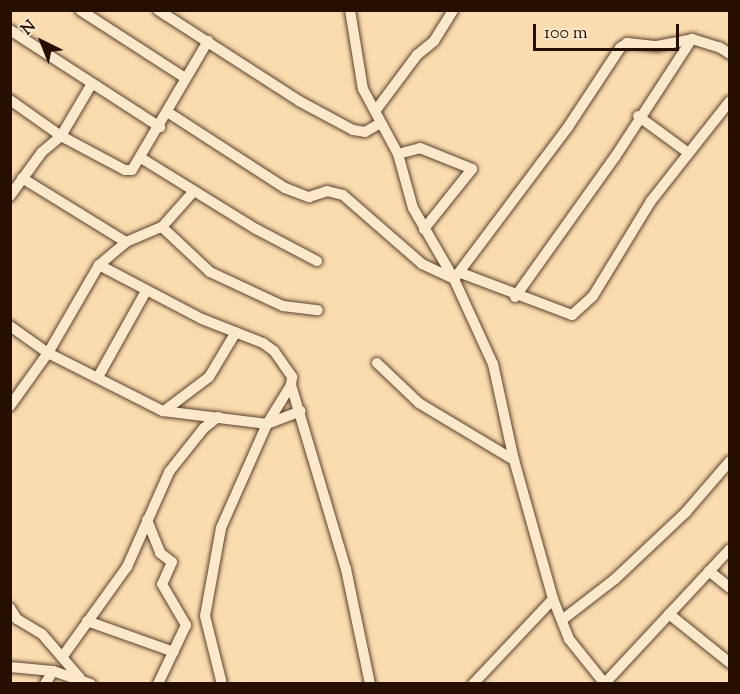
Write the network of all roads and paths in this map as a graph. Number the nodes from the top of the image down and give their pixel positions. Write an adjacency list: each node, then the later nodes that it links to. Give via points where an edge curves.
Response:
1 (80, 10): 9 (street)
2 (158, 10): 7 (street)
3 (350, 10): 13 (street, via 363,89)
4 (453, 10): 13 (street, via 434,41 417,55)
5 (10, 30): 10 (street)
6 (692, 39): 8 (street, via 719,46); 15 (street); 30 (street, via 657,46 627,44 620,48 568,127)
7 (208, 41): 9 (street); 16 (street, via 299,101 353,130 365,132)
8 (729, 54)
9 (185, 78): 14 (street)
10 (92, 85): 17 (street); 18 (street)
11 (10, 100): 18 (street)
12 (729, 101): 19 (street)
13 (376, 110): 16 (street)
14 (169, 113): 17 (street); 30 (street, via 285,188 309,197 327,190 343,195 422,264)
15 (638, 116): 19 (street); 32 (street, via 615,157)
16 (379, 124): 20 (street)
17 (160, 127): 21 (street)
18 (60, 136): 21 (street, via 125,170 132,170); 22 (street)
19 (687, 152): 32 (street, via 593,296 572,315)
20 (398, 154): 26 (street, via 413,208); 26 (street, via 420,148 472,169)
21 (141, 158): 23 (street)
22 (22, 178): 24 (street); 27 (street)
23 (194, 191): 25 (street); 28 (street)
24 (10, 196)
25 (162, 227): 27 (street); 33 (street, via 210,272 283,306)
26 (424, 229): 30 (street)
27 (126, 242): 29 (street)
28 (317, 261)
29 (99, 265): 31 (street); 36 (street)
30 (457, 276): 32 (street); 45 (street, via 493,364)
31 (146, 291): 35 (street); 38 (street)
32 (515, 297)
33 (318, 310)
34 (10, 326): 36 (street)
35 (236, 332): 39 (street, via 274,351 288,369); 41 (street, via 209,377)
36 (48, 353): 38 (street); 40 (street)
37 (377, 363): 45 (street, via 419,403)
38 (98, 377): 41 (street)
39 (291, 385): 42 (street); 44 (street)
40 (10, 406)
41 (163, 411): 43 (street)
42 (301, 411): 44 (street); 67 (street, via 346,569)
43 (218, 417): 44 (street); 47 (street, via 176,462)
44 (267, 424): 66 (street, via 221,528 206,604 206,625)
45 (514, 460): 51 (street)
46 (729, 461): 54 (street, via 686,512 615,579)
47 (147, 520): 55 (street, via 127,567); 56 (street, via 160,553 172,562 162,584 186,624)
48 (729, 549): 49 (street)
49 (709, 571): 50 (street); 53 (street)
50 (729, 588)
51 (553, 599): 54 (street); 68 (street)
52 (10, 608): 57 (street, via 17,619 42,634)
53 (669, 614): 58 (street); 62 (street)
54 (562, 620): 62 (street, via 569,639)
55 (87, 621): 56 (street); 57 (street)
56 (174, 652): 65 (street)
57 (63, 656): 61 (street)
58 (729, 663)
59 (10, 667): 60 (street)
60 (53, 671): 61 (street); 63 (street)
61 (80, 678): 64 (street)
62 (605, 683)
63 (45, 684)
64 (91, 684)
65 (158, 684)
66 (222, 684)
67 (370, 684)
68 (473, 684)

